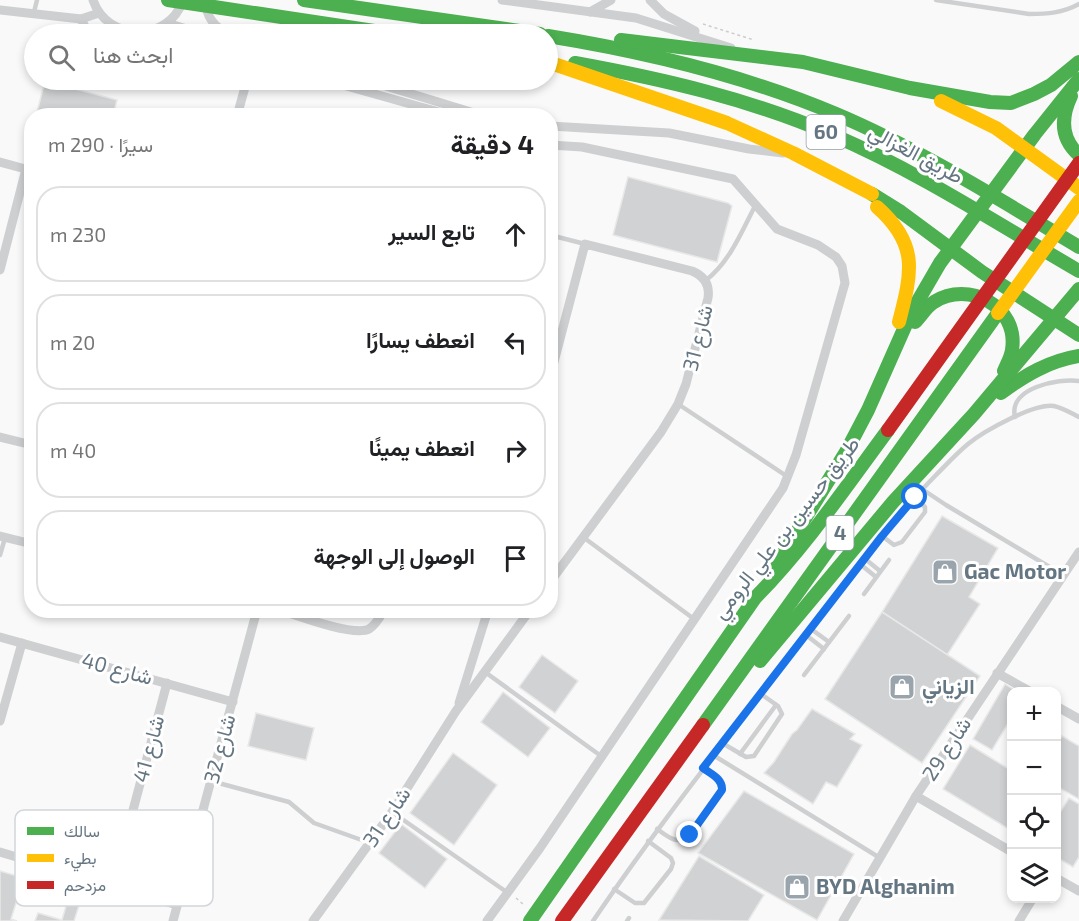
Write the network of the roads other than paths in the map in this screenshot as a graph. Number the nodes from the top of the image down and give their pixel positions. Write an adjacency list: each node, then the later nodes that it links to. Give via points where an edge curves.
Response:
1 (37, 0): 13 (lane)
2 (93, 0): 15 (street)
3 (168, 0): 21 (highway)
4 (183, 0): 17 (street)
5 (207, 0): 20 (street, via 208,16)
6 (304, 0): 22 (highway)
7 (502, 0): 14 (street)
8 (611, 0): 14 (street)
9 (650, 0): 25 (street, via 664,14)
10 (936, 0): 11 (lane, via 1037,14 1060,12)
11 (1079, 4)
12 (0, 10): 13 (street)
13 (34, 12): 16 (street)
14 (590, 12): 25 (street, via 636,18)
15 (99, 13): 16 (street); 19 (street)
16 (81, 19): 18 (street)
17 (167, 23)
18 (84, 24)
19 (110, 24)
20 (215, 24)
21 (328, 24)
22 (471, 24)
23 (558, 37): 24 (highway, طريق الغزالي / 60)
24 (587, 41): 26 (highway, via 622,40); 54 (highway, طريق الغزالي / 60, via 709,69 826,111 877,133)
25 (721, 44): 26 (street)
26 (747, 55): 32 (highway, via 803,62)
27 (558, 62): 57 (highway, طريق الغزالي / 60, via 707,91 814,127 916,176)
28 (1079, 62): 32 (highway, via 1051,85 1011,103)
29 (558, 64): 42 (highway, via 727,123)
30 (1079, 80): 41 (highway)
31 (1079, 86): 43 (highway, via 1068,100 1063,120 1066,141)
32 (910, 88): 41 (highway, via 982,119)
33 (244, 90): 36 (street)
34 (361, 90): 37 (street)
35 (399, 90): 38 (street)
36 (239, 108)
37 (425, 108)
38 (458, 108)
39 (558, 126): 42 (street, via 669,132 749,149)
40 (558, 145): 51 (street, via 729,178)
41 (1025, 147): 49 (highway); 55 (highway)
42 (793, 153): 47 (highway)
43 (1079, 155)
44 (0, 162): 46 (street)
45 (1079, 163): 89 (highway, طريق حسين بن علي الرومي / 4, via 817,528)
46 (24, 169)
47 (825, 170): 55 (highway, via 901,212); 64 (highway, via 887,214 908,246 911,266)
48 (24, 187): 56 (street)
49 (1079, 188)
50 (1079, 201): 109 (highway, طريق حسين بن علي الرومي / 4)
51 (756, 204): 58 (lane, via 725,262); 72 (street, via 782,232 830,252 840,261 845,278)
52 (558, 237): 53 (lane)
53 (585, 244): 58 (street, شارع 31, via 692,271); 62 (street)
54 (1079, 247)
55 (950, 248): 60 (highway); 64 (highway, via 911,313)
56 (0, 270)
57 (1079, 271)
58 (705, 281): 66 (street, شارع 31, via 708,298)
59 (1079, 289): 60 (highway)
60 (1054, 319): 61 (highway); 67 (highway)
61 (1079, 335)
62 (558, 347)
63 (1079, 356): 67 (highway, via 1032,371)
64 (887, 366): 67 (highway, via 921,312 933,301 963,292 986,298 1004,314 1013,345 1006,368); 89 (highway, via 846,452)
65 (1079, 381): 68 (lane, via 1055,382 1031,390 1015,403)
66 (678, 404): 72 (lane); 77 (street, شارع 31)
67 (974, 414): 109 (highway, via 893,502 780,639)
68 (1015, 417): 69 (lane, via 1048,406); 73 (lane, via 969,443)
69 (1079, 417)
70 (0, 437): 71 (street)
71 (24, 443)
72 (788, 477): 96 (street)
73 (922, 489): 74 (lane); 86 (lane)
74 (915, 497): 75 (lane); 75 (lane, via 925,512 902,542 894,545)
75 (882, 536): 81 (lane)
76 (2, 537): 78 (street); 80 (lane)
77 (583, 537): 84 (street, شارع 31); 96 (lane)
78 (24, 542)
79 (1079, 552): 86 (street, شارع 29)
80 (0, 555)
81 (864, 558): 83 (lane); 85 (lane)
82 (889, 560): 85 (lane)
83 (860, 564): 87 (lane); 97 (lane)
84 (558, 571)
85 (880, 571): 87 (lane)
86 (1063, 575): 104 (street, شارع 29)
87 (876, 577): 88 (lane)
88 (864, 594)
89 (755, 598): 139 (highway, طريق حسين بن علي الرومي / 4)
90 (849, 616): 100 (lane)
91 (255, 618): 110 (street, 32 شارع)
92 (306, 618): 93 (street, via 349,631 368,630)
93 (379, 618)
94 (485, 618): 113 (street, شارع 31)
95 (524, 618): 103 (street, شارع 31)
96 (694, 619): 119 (street)
97 (811, 629): 98 (lane); 100 (lane)
98 (806, 635): 102 (lane); 108 (lane)
99 (0, 638): 101 (street, شارع 40)
100 (829, 642): 102 (lane)
101 (22, 643): 106 (street, شارع 40); 115 (street)
102 (824, 649): 105 (lane)
103 (484, 672): 113 (street, شارع 31); 119 (lane)
104 (997, 673): 107 (street); 122 (street, شارع 29)
105 (804, 675)
106 (167, 683): 110 (street, شارع 40); 123 (street, شارع 41)
107 (1021, 687)
108 (761, 694): 111 (lane); 116 (lane)
109 (723, 698): 143 (highway, طريق حسين بن علي الرومي / 4)
110 (233, 702): 121 (street, 32 شارع)
111 (776, 705): 117 (lane); 117 (lane, via 782,711 781,717 754,756)
112 (1061, 709): 114 (street)
113 (456, 711): 125 (street, شارع 31)
114 (1079, 719)
115 (0, 721)
116 (722, 743): 117 (lane); 118 (lane)
117 (740, 754)
118 (713, 755): 120 (lane); 132 (lane)
119 (601, 756): 136 (street)
120 (703, 768): 126 (lane); 126 (lane, via 719,780 722,790 690,835 675,840)
121 (211, 781): 124 (street, 32 شارع); 128 (lane, via 289,802 314,823)
122 (916, 796): 129 (street); 132 (street, شارع 29)
123 (133, 810)
124 (203, 810)
125 (392, 812): 128 (street, شارع 31); 136 (lane)
126 (657, 830): 127 (lane)
127 (648, 842): 134 (lane); 134 (lane, via 670,858 671,869 644,903 635,903)
128 (370, 843): 141 (street, شارع 31)
129 (1007, 850)
130 (0, 852): 131 (street)
131 (15, 856)
132 (880, 858): 145 (street, شارع 29)
133 (1061, 881): 135 (street)
134 (614, 889): 144 (lane)
135 (1079, 891)
136 (508, 893): 142 (street)
137 (1030, 903): 146 (street)
138 (177, 906): 140 (street, 32 شارع)
139 (533, 917)
140 (173, 921)
141 (313, 921)
142 (486, 921)
143 (562, 921)
144 (593, 921)
145 (843, 921)
146 (1020, 921)

